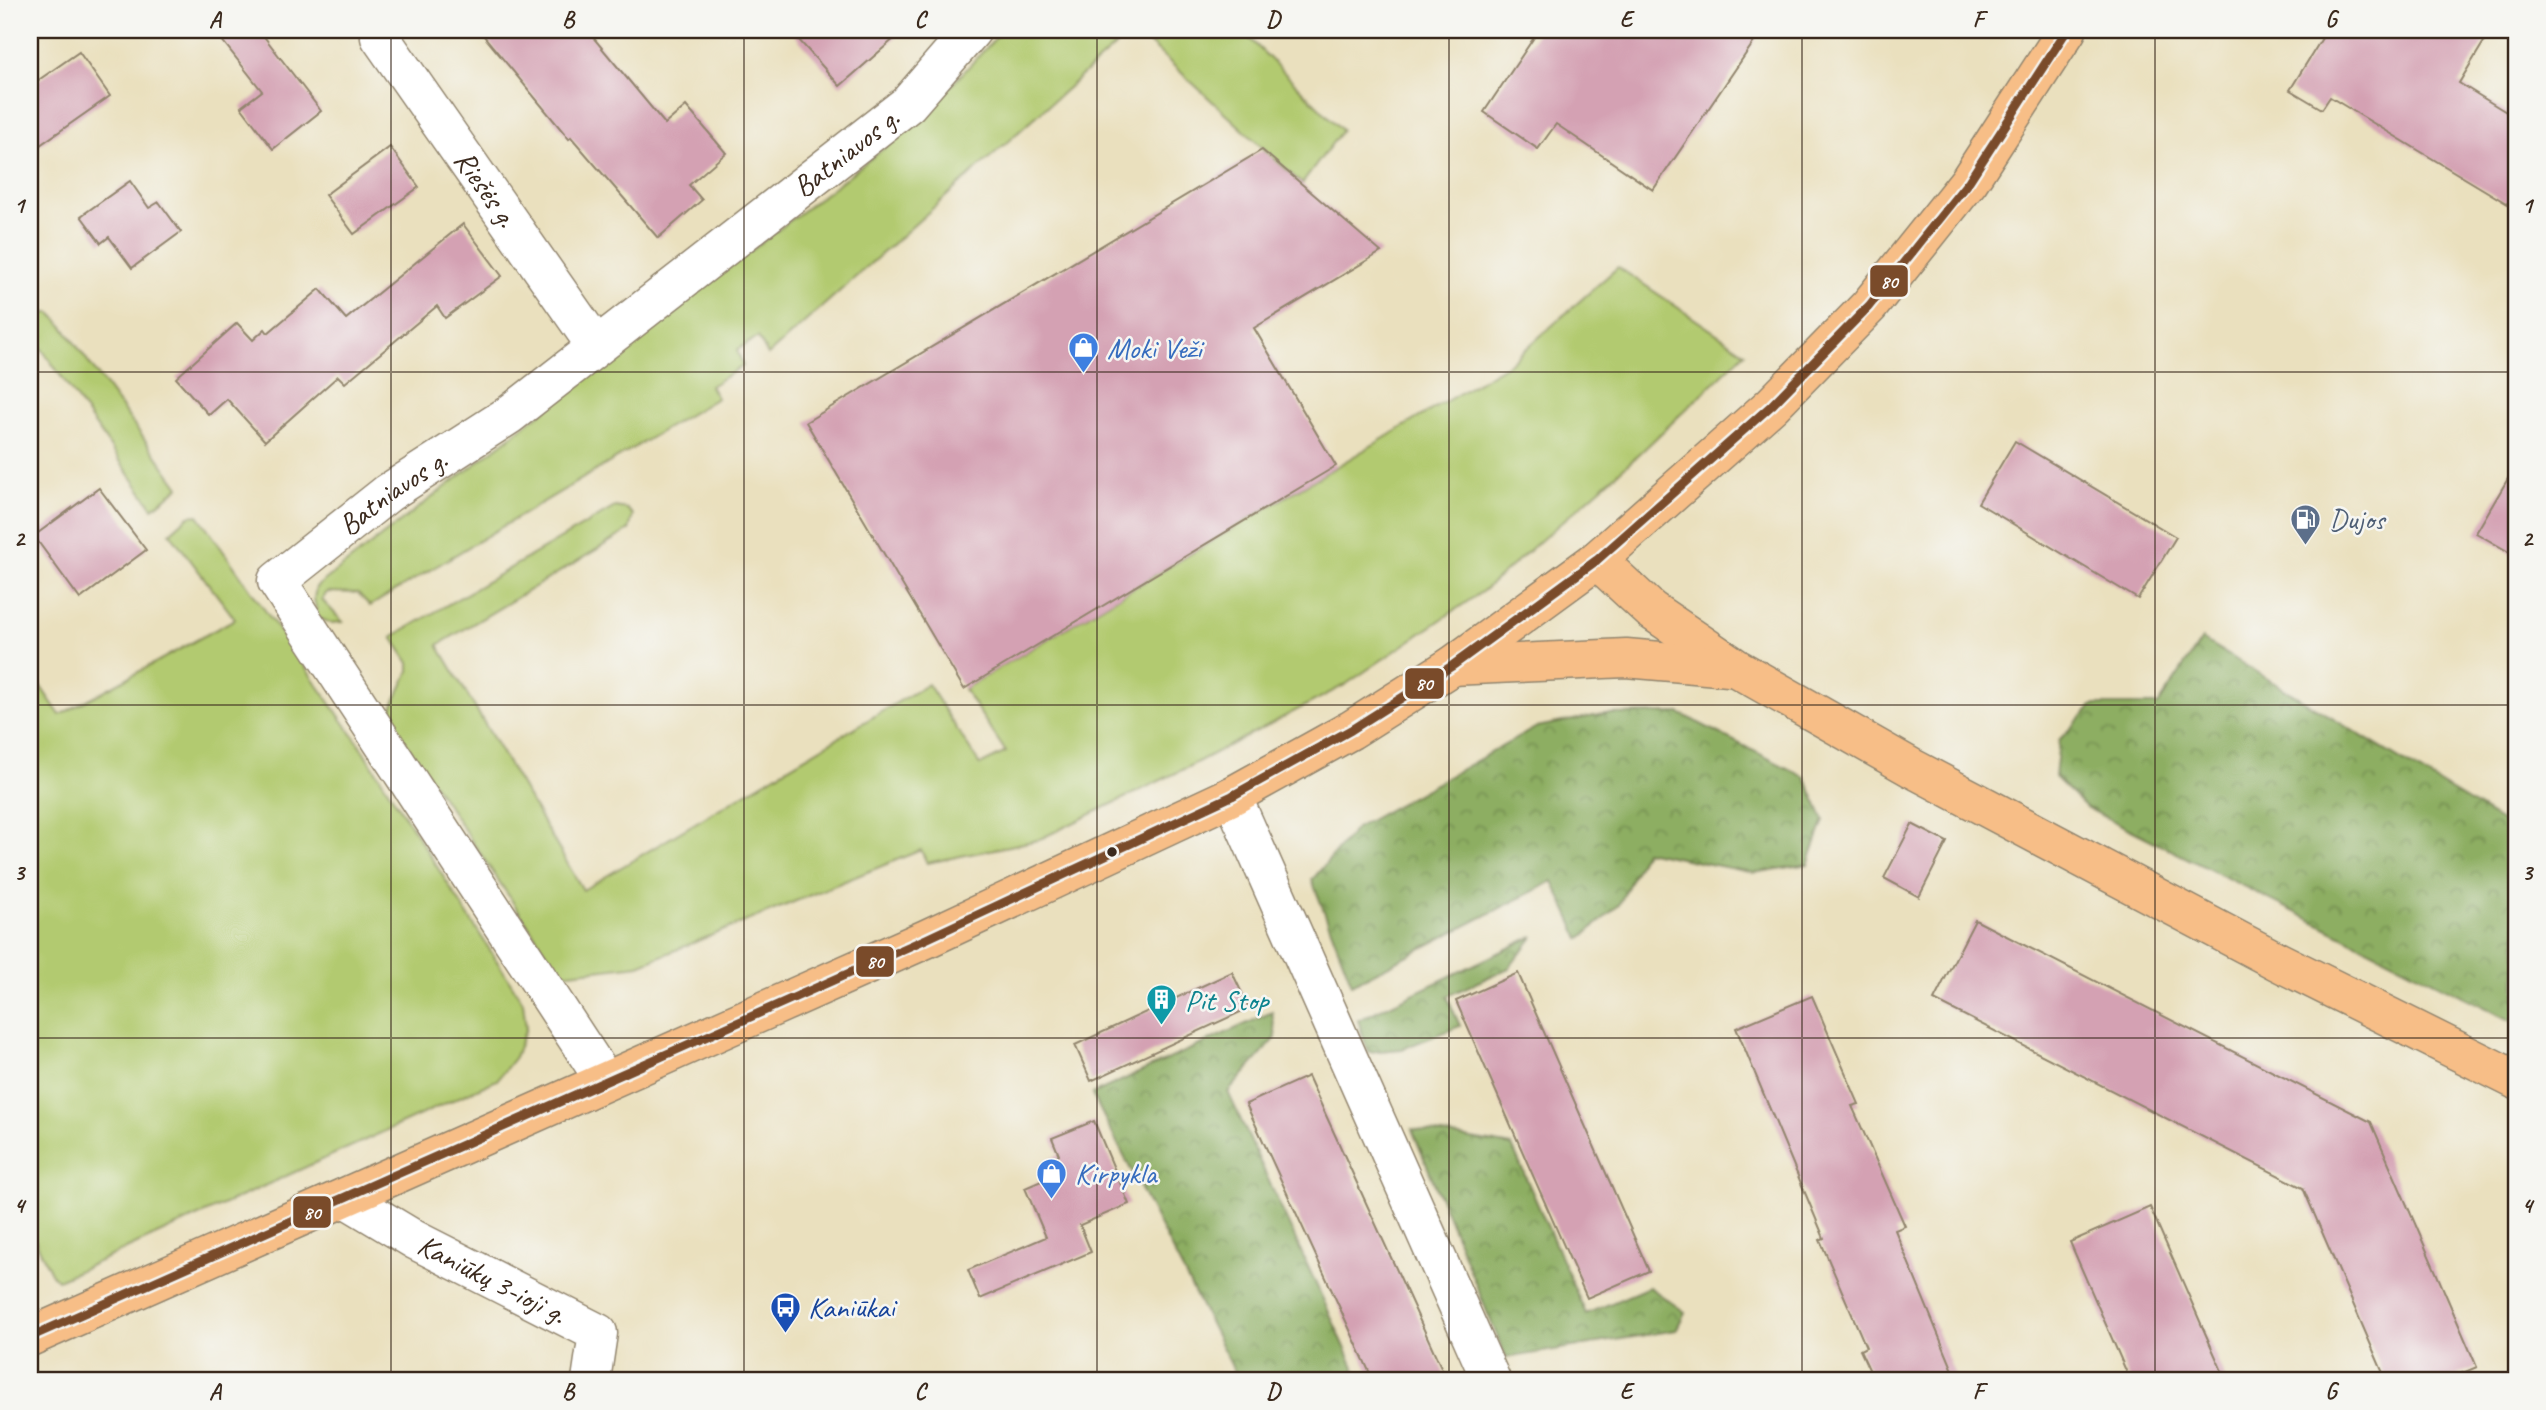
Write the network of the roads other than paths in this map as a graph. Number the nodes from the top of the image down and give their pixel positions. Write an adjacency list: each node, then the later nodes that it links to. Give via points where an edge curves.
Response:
1 (381, 30): 4 (street, Riešės g., via 380,37)
2 (972, 30): 4 (street, Batniavos g., via 908,104)
3 (2067, 30): 5 (main road, via 1969,181 1870,306 1772,405)
4 (596, 346): 10 (street, Batniavos g., via 509,415 388,493 277,581)
5 (1597, 561): 6 (main road); 7 (main road, via 1651,610)
6 (1452, 666): 7 (main road, via 1626,658); 8 (main road, via 1351,730)
7 (1736, 668): 9 (main road, via 1993,813)
8 (1232, 796): 10 (main road, via 926,939); 14 (street)
9 (2516, 1080)
10 (605, 1081): 11 (main road)
11 (345, 1198): 12 (main road); 13 (street, Kaniūkų 3-ioji g., via 415,1240 598,1333)
12 (30, 1337)
13 (591, 1380)
14 (1491, 1380)

